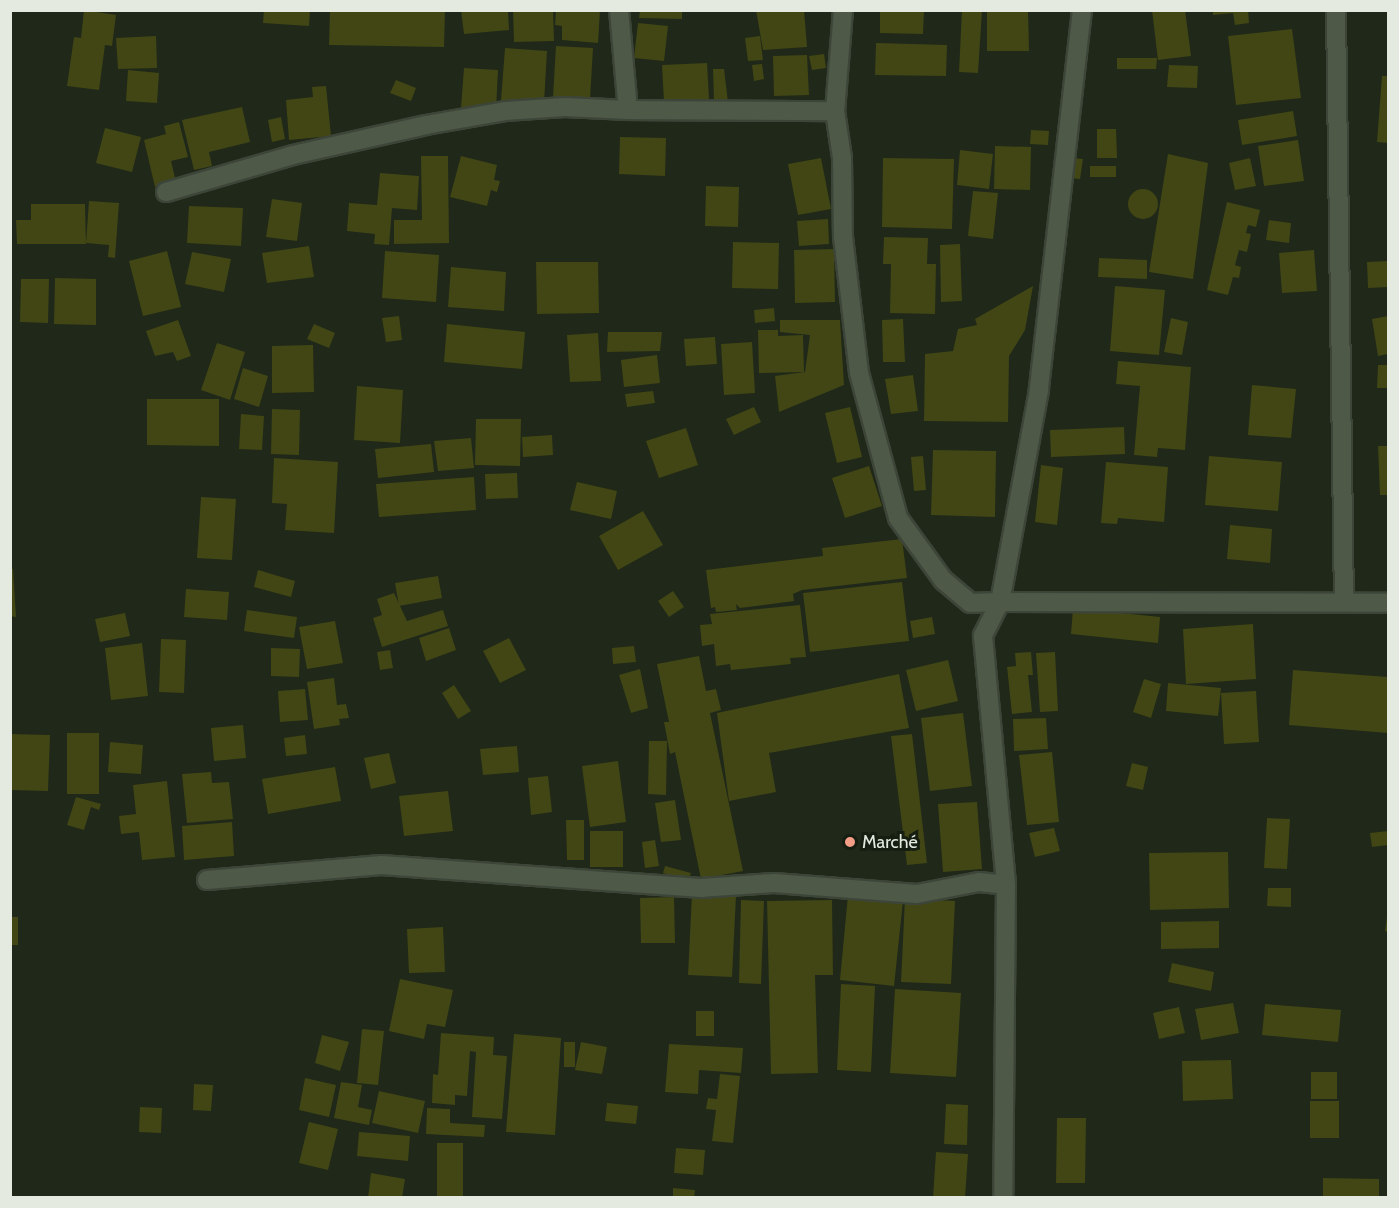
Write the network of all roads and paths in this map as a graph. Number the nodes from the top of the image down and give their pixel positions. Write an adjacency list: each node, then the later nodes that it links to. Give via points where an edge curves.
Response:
1 (619, 10): 5 (street)
2 (843, 10): 6 (street)
3 (1082, 10): 9 (street, via 1040,390)
4 (1336, 10): 8 (street)
5 (628, 110): 6 (street); 7 (street, via 565,107 505,111 426,125 293,155)
6 (835, 111): 9 (street, via 842,158 843,237 859,373 898,518 943,580 970,603)
7 (166, 192)
8 (1344, 602): 9 (street); 10 (street)
9 (1000, 603): 12 (street, via 983,636)
10 (1389, 603)
11 (207, 880): 12 (street, via 381,865 701,888 774,883 917,894 979,882)
12 (1006, 885): 13 (street)
13 (1003, 1197)

